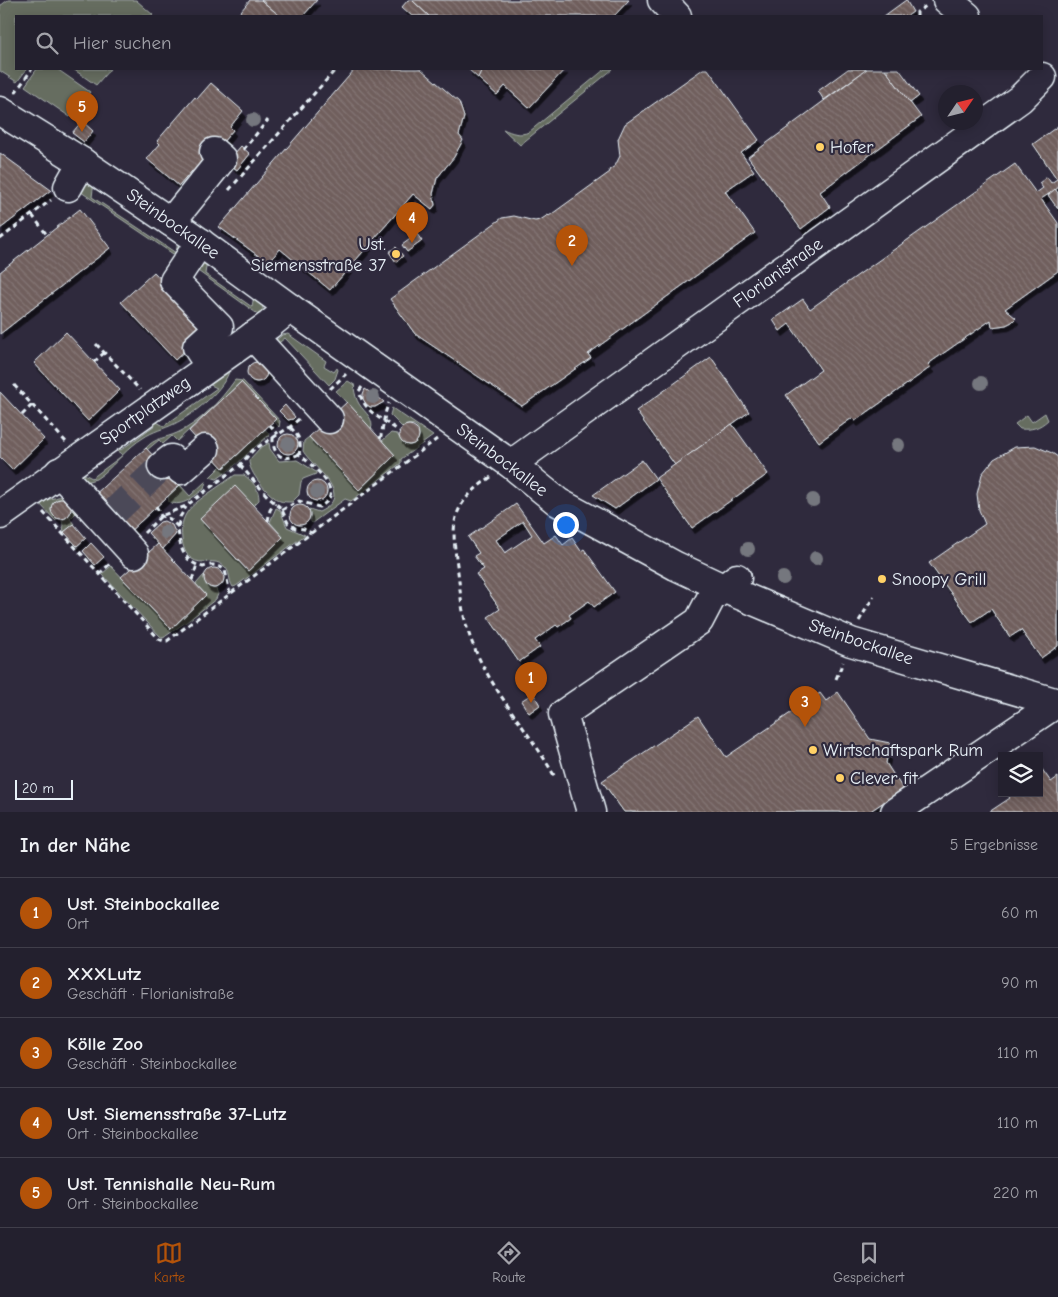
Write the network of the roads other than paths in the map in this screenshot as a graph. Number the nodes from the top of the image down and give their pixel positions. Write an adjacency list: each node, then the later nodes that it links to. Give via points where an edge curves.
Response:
1 (662, 0): 3 (street)
2 (940, 0): 4 (street)
3 (676, 15)
4 (965, 15)
5 (1044, 78): 17 (street, Florianistraße)
6 (7, 102): 8 (street, Steinbockallee)
7 (218, 155): 10 (street)
8 (82, 162): 9 (street); 10 (street, Steinbockallee)
9 (68, 188)
10 (171, 222): 11 (street, Steinbockallee)
11 (200, 242): 12 (street, Steinbockallee); 14 (street, via 174,281 219,327 197,347)
12 (290, 308): 13 (street, Sportplatzweg); 17 (street, Steinbockallee)
13 (253, 336): 14 (street, Sportplatzweg); 15 (street)
14 (209, 366): 18 (street, Sportplatzweg)
15 (322, 411)
16 (206, 449): 19 (street, via 181,470 171,459)
17 (511, 464): 22 (street, Steinbockallee, via 558,502 636,545)
18 (69, 465): 20 (street, Sportplatzweg); 21 (street)
19 (162, 466)
20 (0, 515)
21 (131, 551)
22 (732, 582): 23 (street, Steinbockallee, via 851,642); 24 (street, via 711,598 699,621 563,714)
23 (1058, 703): 25 (street)
24 (591, 812)
25 (895, 812)

